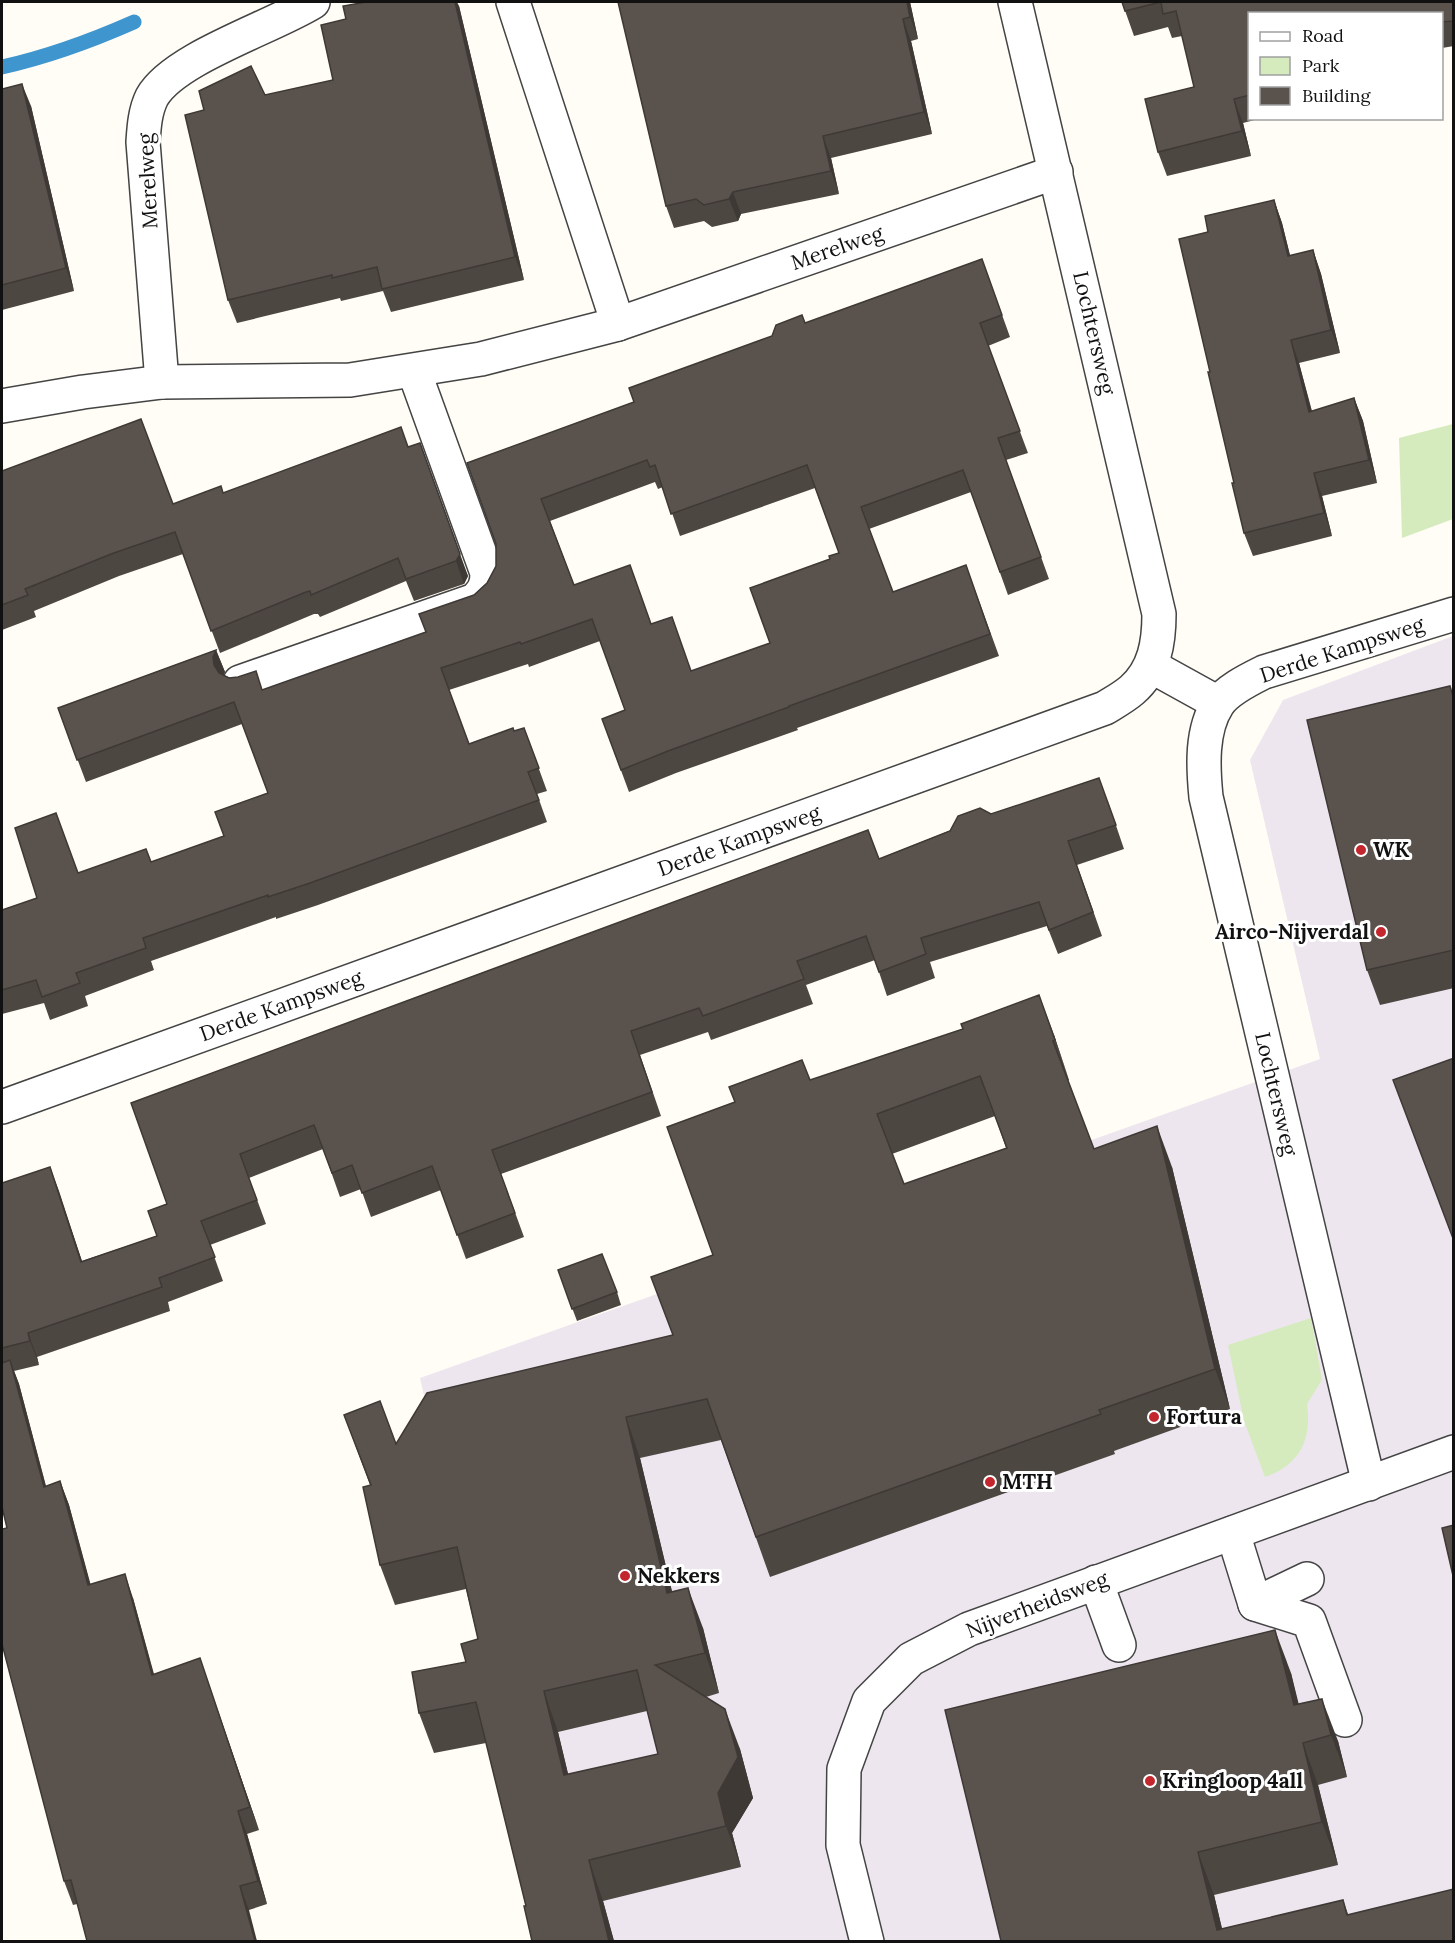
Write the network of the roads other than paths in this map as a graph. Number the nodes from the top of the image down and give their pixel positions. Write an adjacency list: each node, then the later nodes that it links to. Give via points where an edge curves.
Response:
1 (313, 2): 7 (street, Merelweg, via 168,77 153,97 145,117 143,142)
2 (513, 2): 5 (street)
3 (1015, 2): 4 (street, Lochtersweg)
4 (1056, 172): 5 (street, Merelweg); 10 (street, Lochtersweg, via 1159,614 1159,640)
5 (618, 324): 6 (street, Merelweg, via 481,359)
6 (414, 371): 7 (street, Merelweg, via 350,380); 11 (street, via 487,573 483,592 475,600)
7 (162, 382): 8 (street, Merelweg)
8 (2, 406)
9 (1454, 614): 12 (street, Derde Kampsweg, via 1264,672 1239,685)
10 (1151, 666): 12 (street); 13 (street, Derde Kampsweg, via 1133,690 1105,708)
11 (240, 682)
12 (1218, 703): 15 (street, Lochtersweg, via 1204,751 1206,797)
13 (2, 1107)
14 (1454, 1452): 15 (street, Nijverheidsweg)
15 (1369, 1484): 16 (street, Nijverheidsweg)
16 (1233, 1533): 18 (street, Nijverheidsweg); 19 (street)
17 (1307, 1579): 19 (street)
18 (1096, 1582): 20 (street); 22 (street, Nijverheidsweg, via 969,1629 920,1654 869,1701 844,1769 843,1845)
19 (1255, 1604): 21 (street, via 1309,1621)
20 (1119, 1645)
21 (1345, 1720)
22 (867, 1941)

